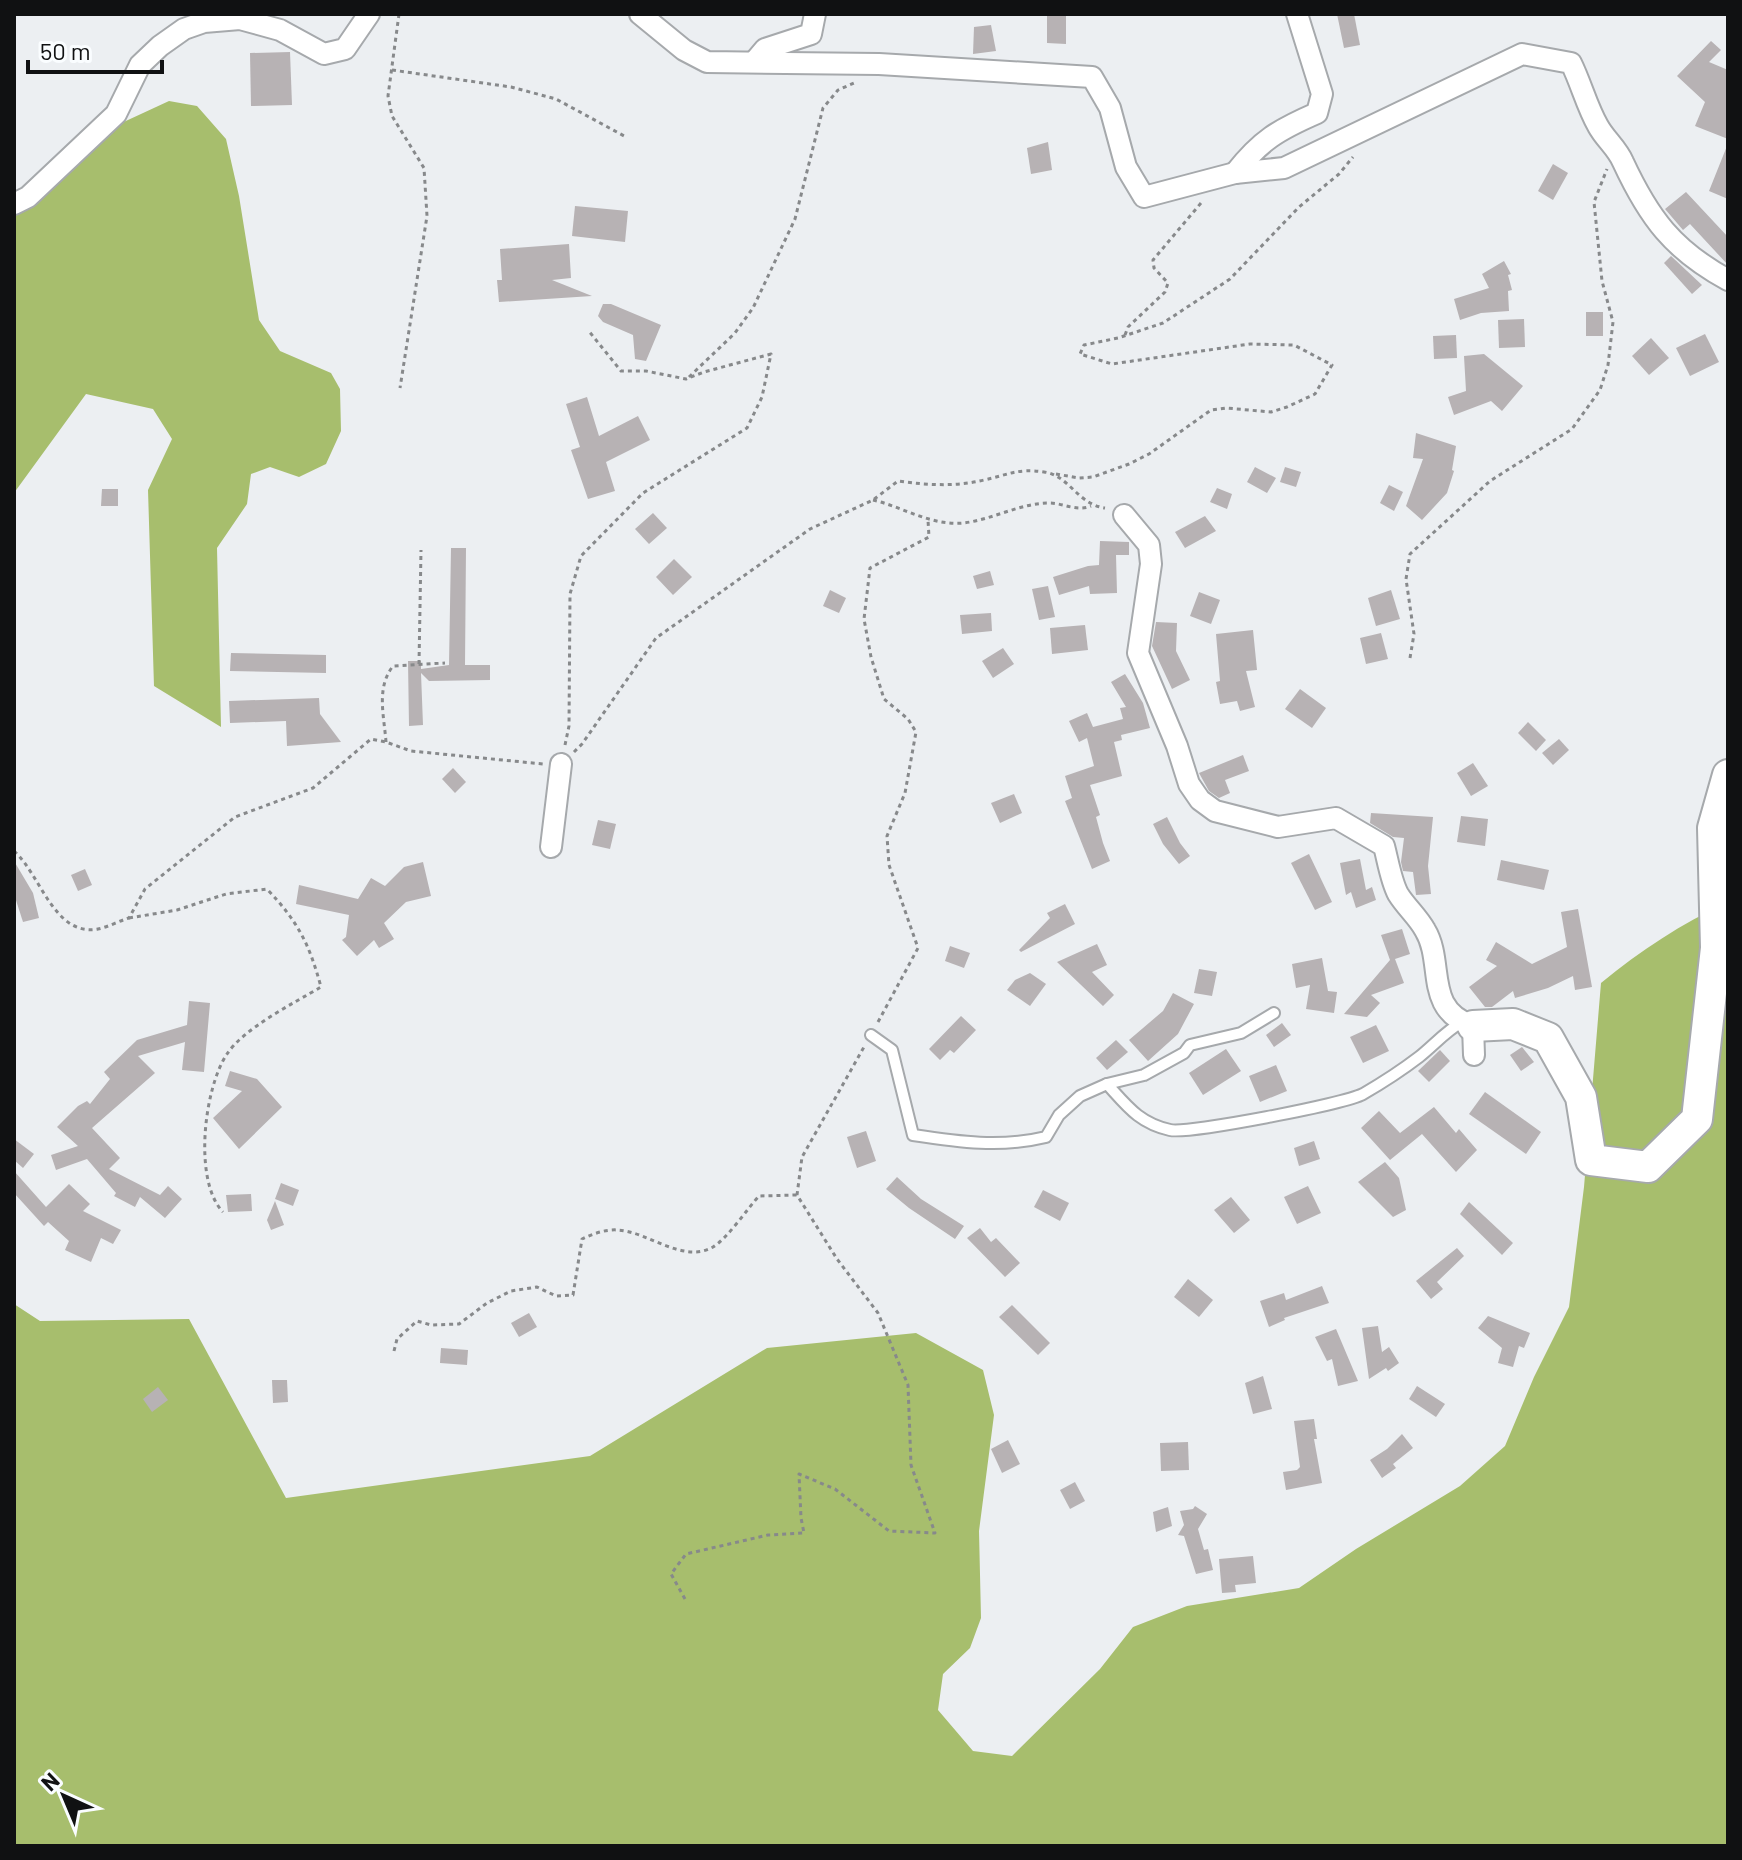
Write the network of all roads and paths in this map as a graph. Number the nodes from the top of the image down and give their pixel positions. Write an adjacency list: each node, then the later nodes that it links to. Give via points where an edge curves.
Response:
1 (369, 14): 13 (street, via 345,49 324,54 280,30 240,19 184,29 140,65 116,114 28,197)
2 (399, 14): 8 (path)
3 (640, 14): 6 (street, via 707,62)
4 (815, 14): 6 (street, via 811,34 765,49)
5 (1297, 14): 12 (street, via 1322,94 1317,113 1255,148)
6 (754, 62): 7 (street)
7 (879, 64): 12 (street, via 1092,77 1110,108 1126,167 1144,197); 17 (path, via 869,76 838,90 823,108 795,219 753,308 735,333)
8 (392, 70): 10 (path, via 556,99); 18 (path, via 392,116 424,168 427,216)
9 (1363, 131): 11 (street, via 1522,54 1571,63 1597,125); 12 (street, via 1284,168); 16 (path, via 1356,154 1339,174 1230,279 1163,323)
10 (626, 137)
11 (1623, 160): 14 (street, via 1628,177 1669,239); 25 (path, via 1608,166 1594,202 1602,281 1613,322 1600,390 1572,429 1490,481 1410,554)
12 (1230, 175): 16 (path, via 1153,260 1168,283 1165,292)
13 (14, 204)
14 (1728, 280)
15 (588, 330): 17 (path, via 621,371)
16 (1125, 335): 19 (path, via 1084,345 1080,354 1112,364 1250,344 1294,345 1332,365 1315,394 1287,407 1271,412 1211,410 1129,464 1093,477)
17 (686, 379): 29 (path, via 771,354 762,397 747,428 643,493 581,556 570,594 569,726)
18 (400, 388)
19 (1055, 474): 20 (path, via 1021,469 948,486 898,481); 21 (path)
20 (873, 500): 23 (path); 29 (path, via 810,529 656,638 582,744)
21 (1091, 506): 22 (path); 23 (path, via 1082,510 1050,503 960,523)
22 (1124, 515): 35 (street, via 1149,545 1151,564 1138,653 1189,784 1215,811 1278,827 1336,818 1384,846 1397,893 1433,949 1444,1004)
23 (928, 520): 36 (path, via 929,537 870,568 864,619 884,699 916,732 905,793 887,836 889,865 918,948)
24 (421, 550): 27 (path)
25 (1410, 658)
26 (445, 663): 27 (path)
27 (419, 664): 28 (path, via 393,666 384,677)
28 (386, 742): 29 (path, via 411,751); 33 (path, via 371,739 313,788 235,817 145,889)
29 (561, 764): 31 (street)
30 (1728, 775): 35 (street, via 1713,828 1716,948 1697,1119 1670,1149 1648,1167 1591,1160 1581,1097 1548,1038 1513,1024)
31 (551, 847)
32 (14, 851): 33 (path, via 60,916 75,926 97,930)
33 (129, 918): 39 (path, via 267,889 292,916 312,954 321,987 242,1039 227,1054 212,1088 205,1139 207,1180)
34 (1274, 1013): 37 (lane, via 1241,1033 1190,1045 1144,1075)
35 (1470, 1034): 37 (lane, via 1451,1028 1419,1057 1360,1096 1198,1130 1171,1131 1136,1117)
36 (871, 1035): 37 (lane, via 892,1050 913,1135 970,1144 1019,1144 1046,1137 1059,1115 1080,1096); 38 (path, via 802,1157)
37 (1107, 1084)
38 (797, 1195): 40 (path, via 759,1196 716,1246 699,1253 616,1230 591,1234 582,1239 573,1295 556,1296 537,1287 511,1291 459,1324 417,1321 397,1339); 41 (path, via 878,1313 908,1385 911,1465 935,1533 889,1531 835,1489 799,1474 804,1533 768,1535 686,1554 671,1574)
39 (223, 1212)
40 (394, 1351)
41 (685, 1599)

